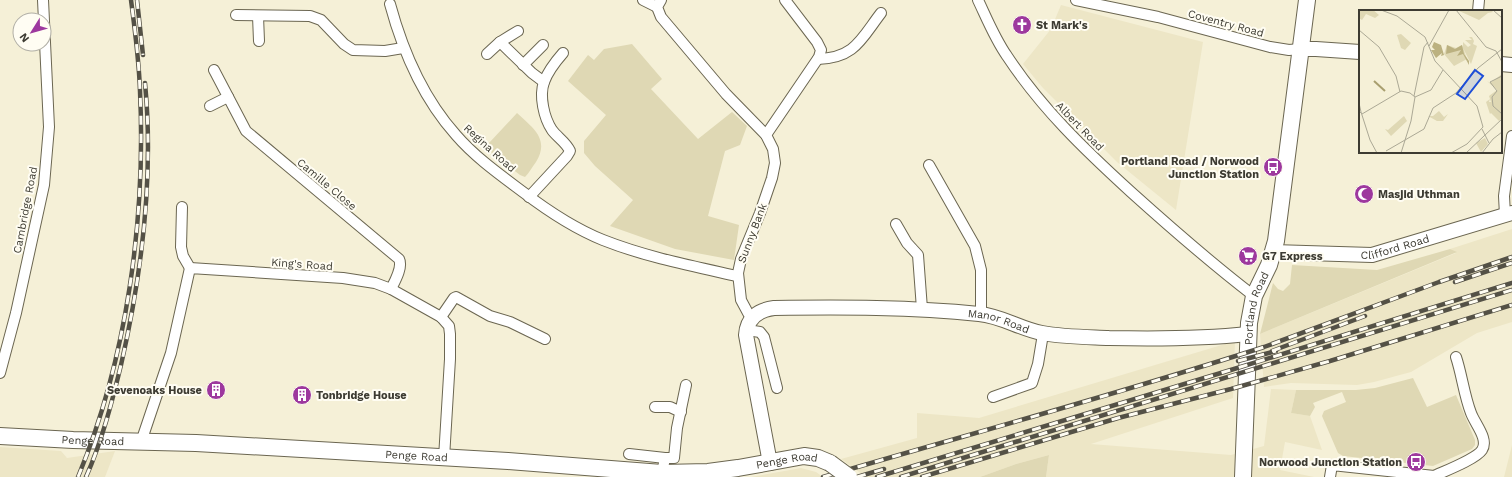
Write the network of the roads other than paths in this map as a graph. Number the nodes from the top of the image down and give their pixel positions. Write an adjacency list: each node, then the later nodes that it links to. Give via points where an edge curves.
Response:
1 (43, 0): 56 (street, Cambridge Road, via 49,127 44,185)
2 (643, 0): 11 (street)
3 (785, 0): 27 (street, via 819,45 821,50)
4 (978, 0): 17 (street, Albert Road)
5 (984, 0): 17 (street, Albert Road)
6 (1076, 0): 12 (street, Coventry Road)
7 (1127, 0): 12 (street)
8 (1306, 0): 23 (main road, Portland Road)
9 (1479, 0): 13 (street)
10 (390, 4): 22 (street, Regina Road)
11 (659, 4): 35 (street, Sunny Bank, via 661,17 707,73)
12 (1124, 10): 23 (street, Coventry Road, via 1270,47)
13 (1478, 10)
14 (881, 13): 27 (street, via 851,50 836,58)
15 (236, 15): 16 (street)
16 (258, 16): 19 (street); 22 (street, via 301,15 316,18 353,50 385,51)
17 (986, 16): 47 (street, Albert Road, via 1007,56 1037,98 1064,128 1150,210)
18 (518, 30): 20 (street)
19 (259, 41)
20 (500, 42): 26 (street); 29 (street)
21 (543, 45): 29 (street)
22 (403, 48): 39 (street, Regina Road, via 432,104 456,135 496,172)
23 (1300, 49): 24 (street); 43 (main road, Portland Road)
24 (1359, 52)
25 (563, 53): 32 (street)
26 (487, 54)
27 (818, 60): 35 (street)
28 (1502, 64): 30 (street)
29 (523, 65): 32 (street)
30 (1512, 65)
31 (214, 70): 33 (street, Camille Close)
32 (544, 82): 39 (street, via 543,104 546,119 570,151)
33 (228, 97): 34 (street); 46 (street, Camille Close, via 246,131 399,259 400,266)
34 (210, 106)
35 (766, 135): 45 (street, Sunny Bank, via 775,157 773,170 760,213 740,259)
36 (1512, 136): 37 (street)
37 (1511, 151): 41 (street, via 1504,196)
38 (929, 165): 49 (street, via 975,246 981,270)
39 (529, 197): 45 (street, Regina Road, via 565,222 602,240 645,254)
40 (182, 207): 44 (street, via 181,247)
41 (1509, 214): 43 (street, Clifford Road, via 1372,255)
42 (896, 224): 48 (street, via 907,243 918,255)
43 (1273, 252): 47 (main road, Portland Road)
44 (190, 268): 46 (street, King's Road, via 343,278 375,283); 63 (street, via 171,353)
45 (737, 276): 51 (street, Sunny Bank)
46 (391, 289): 50 (street, King's Road)
47 (1254, 296): 53 (main road, Portland Road)
48 (922, 309): 49 (street, Manor Road); 51 (street, Manor Road, via 774,308 761,311)
49 (980, 314): 52 (street, Manor Road, via 999,317)
50 (441, 317): 54 (street, via 456,297 490,316 510,322); 65 (street, via 449,326 450,334)
51 (749, 324): 58 (street, via 764,337); 66 (street, Sunny Bank, via 748,351)
52 (1043, 334): 53 (street, Manor Road, via 1158,339); 59 (street, via 1032,383)
53 (1248, 334): 69 (main road, Portland Road)
54 (544, 339)
55 (1456, 357): 71 (street, via 1471,414 1484,440 1483,448 1478,455)
56 (0, 373)
57 (686, 385): 61 (street)
58 (777, 388)
59 (993, 397)
60 (655, 407): 61 (street, via 670,407)
61 (681, 412): 67 (street, via 674,458)
62 (0, 436): 63 (main road, Penge Road)
63 (141, 442): 65 (main road, Penge Road)
64 (629, 454): 67 (street)
65 (444, 458): 67 (main road, Penge Road)
66 (770, 462): 67 (main road, Penge Road, via 708,472); 68 (main road, Penge Road, bridge, via 804,456 818,458)
67 (664, 465)
68 (849, 477)
69 (1243, 477)
70 (1330, 477): 71 (street, via 1332,465)
71 (1434, 477)

